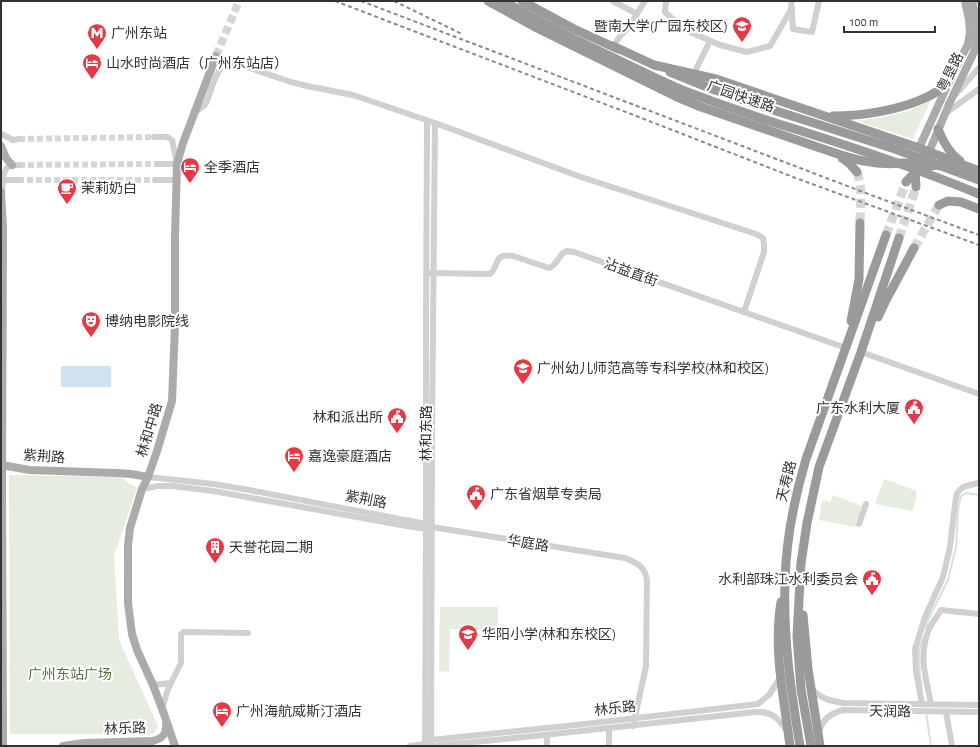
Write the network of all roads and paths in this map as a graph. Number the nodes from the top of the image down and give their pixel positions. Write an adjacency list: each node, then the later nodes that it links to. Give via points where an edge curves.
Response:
1 (488, 1): 13 (highway)
2 (503, 1): 19 (highway, 广园快速路)
3 (522, 1): 17 (highway, via 574,29)
4 (613, 1): 12 (street)
5 (645, 1): 12 (street)
6 (666, 1): 16 (street, via 665,12 683,29)
7 (791, 1): 11 (street)
8 (819, 1): 11 (street, via 812,32 793,29)
9 (965, 1): 15 (main road, 粤垦路)
10 (972, 1): 14 (main road, 粤垦路)
11 (792, 8): 16 (street, via 770,46 747,52)
12 (637, 14): 17 (street)
13 (537, 28): 19 (highway); 39 (highway, via 701,108)
14 (979, 29): 15 (street); 25 (main road, 粤垦路, via 974,52)
15 (970, 32): 23 (main road, 粤垦路, via 968,44)
16 (710, 41): 22 (street)
17 (613, 46): 20 (highway)
18 (216, 56): 26 (main road, 林和中路)
19 (620, 61): 54 (highway, 广园快速路, bridge, via 682,90 936,176)
20 (654, 65): 22 (highway); 53 (highway, 广园快速路, bridge, via 712,89 895,149)
21 (979, 68): 25 (street)
22 (694, 74): 28 (highway)
23 (948, 84): 28 (highway, via 913,103 852,116); 37 (main road, 粤垦路)
24 (979, 88): 27 (street)
25 (950, 102): 27 (main road, 粤垦路)
26 (195, 112): 29 (street, via 204,106 218,72 224,64 232,62 291,82 353,95); 42 (main road, 林和中路)
27 (945, 114): 32 (main road, 粤垦路)
28 (827, 116): 31 (highway)
29 (427, 121): 30 (street); 62 (street, 林和东路)
30 (435, 124): 63 (street, 林和东路); 64 (street, via 581,178 763,238 764,252)
31 (849, 124): 35 (highway); 39 (highway, via 854,137 852,145)
32 (938, 129): 38 (main road, 粤垦路); 45 (highway, via 950,152)
33 (1, 134): 36 (street, via 16,140)
34 (154, 137): 42 (street, via 167,137 172,140)
35 (890, 138): 37 (highway); 40 (highway, via 904,149)
36 (1, 145): 43 (main road, via 6,158)
37 (919, 148): 38 (highway); 40 (highway)
38 (929, 152): 40 (highway); 44 (highway); 45 (highway)
39 (836, 154): 40 (highway, via 882,164); 47 (highway, via 850,163)
40 (913, 162): 48 (highway); 48 (highway, via 906,182)
41 (156, 164): 42 (street)
42 (177, 164): 52 (main road, 林和中路)
43 (15, 165): 49 (street, via 9,167)
44 (923, 167): 45 (highway); 48 (highway); 48 (highway, via 916,187)
45 (970, 167): 46 (highway)
46 (979, 171)
47 (857, 172)
48 (915, 172)
49 (3, 180): 50 (street); 55 (street)
50 (18, 180)
51 (156, 180): 52 (street)
52 (177, 180): 71 (main road, 林和中路, via 172,401)
53 (979, 180)
54 (979, 194)
55 (1, 195): 70 (main road)
56 (940, 205): 57 (highway, via 948,201 961,202)
57 (979, 209)
58 (860, 223): 65 (highway, via 859,279)
59 (886, 235): 65 (highway, 天寿路)
60 (899, 238): 66 (highway, 天寿路)
61 (914, 248): 66 (highway)
62 (426, 273): 63 (street, 沾益直街); 77 (street, 林和东路)
63 (433, 273): 64 (street, 沾益直街, via 490,274 497,260 507,255 549,268 567,251); 77 (street, 林和东路)
64 (744, 312): 65 (street, 沾益直街)
65 (846, 348): 68 (highway, 天寿路)
66 (861, 352): 67 (street); 69 (highway, 天寿路)
67 (979, 394)
68 (818, 424): 69 (highway); 78 (highway, 天寿路, via 796,495 789,534)
69 (833, 430): 79 (highway, 天寿路, via 819,467 806,523)
70 (2, 465): 71 (main road, 紫荆路, via 30,470 117,473); 72 (main road)
71 (148, 477): 74 (main road, 林和中路); 77 (street, 紫荆路, via 249,490)
72 (2, 481): 80 (main road)
73 (978, 483): 87 (street, via 963,487 957,493 943,577 925,617 915,649 916,671)
74 (142, 489): 77 (street, 紫荆路, via 173,486 213,491); 85 (main road, 林和中路, via 130,528 128,603 132,634)
75 (866, 504): 76 (street)
76 (859, 524)
77 (428, 526): 93 (street, 华庭路, via 625,558 640,565 647,580 646,666); 98 (street, 林和东路)
78 (785, 583): 83 (highway, via 778,624); 106 (highway, 天寿路, via 787,651)
79 (800, 587): 86 (highway); 107 (highway, 天寿路, via 797,636 799,668)
80 (2, 595): 99 (main road)
81 (979, 614): 87 (street, via 941,610 929,628 923,651 928,686)
82 (248, 633): 84 (street, via 183,632 181,663)
83 (779, 662): 93 (street, 林乐路, via 780,678 769,695 758,704); 95 (highway)
84 (171, 683): 85 (street); 89 (street)
85 (153, 685): 89 (main road, 林和中路)
86 (811, 688): 87 (street, 天润路, via 823,698 832,701); 97 (highway)
87 (927, 704): 88 (street, 天润路)
88 (979, 705)
89 (162, 709): 92 (main road, 林和中路)
90 (946, 712): 91 (street, 天润路); 97 (street, 天润路, via 843,710 829,716 823,723 819,730); 108 (street)
91 (979, 712)
92 (166, 718): 100 (main road, 林乐路, via 167,730 157,740 84,742); 101 (main road, 林和中路)
93 (633, 722): 94 (street, 林乐路); 95 (street, 林乐路, via 761,712 775,716); 98 (street, 林乐路)
94 (609, 728): 96 (street, 林乐路); 104 (street)
95 (789, 734): 105 (highway)
96 (547, 735): 98 (street, 林乐路); 103 (street)
97 (819, 743)
98 (429, 745): 102 (street, 林乐路)
99 (3, 746)
100 (63, 746)
101 (176, 746)
102 (410, 746)
103 (547, 746)
104 (609, 746)
105 (790, 746)
106 (800, 746)
107 (811, 746)
108 (952, 746)

